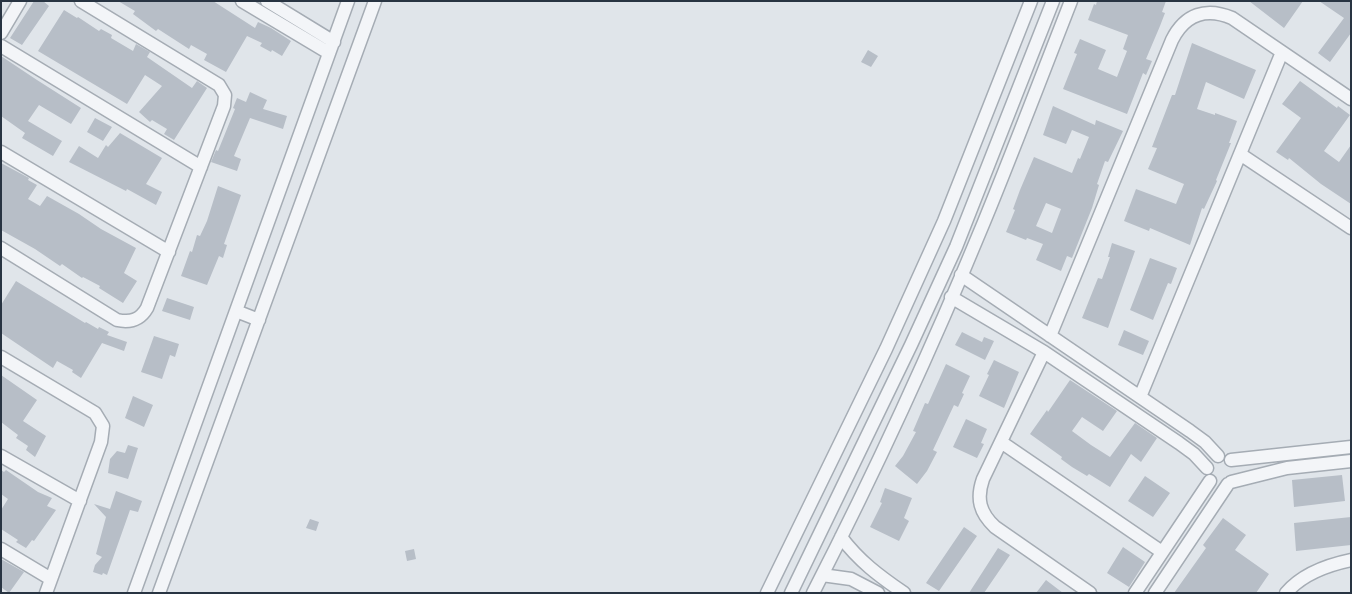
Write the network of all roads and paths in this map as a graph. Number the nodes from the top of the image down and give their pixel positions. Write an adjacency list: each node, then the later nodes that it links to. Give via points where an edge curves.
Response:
1 (20, 1): 10 (street)
2 (81, 1): 17 (street, via 222,89 224,106)
3 (242, 1): 12 (street)
4 (267, 1): 12 (street)
5 (348, 1): 12 (street)
6 (375, 1): 24 (street)
7 (1031, 1): 38 (street, via 944,221)
8 (1052, 1): 40 (street, via 956,248)
9 (1071, 1): 21 (street)
10 (1, 33)
11 (1, 46): 17 (street)
12 (331, 47): 23 (street)
13 (1282, 52): 14 (street); 16 (street); 25 (street, via 1222,14 1212,12 1192,17 1177,30)
14 (1351, 99)
15 (1, 152): 20 (street)
16 (1240, 154): 18 (street); 28 (street)
17 (201, 167): 20 (street)
18 (1351, 228)
19 (1, 248): 20 (street, via 124,322 138,319 147,308)
20 (169, 252)
21 (961, 275): 22 (street); 25 (street)
22 (951, 297): 26 (street); 41 (street)
23 (236, 311): 24 (street); 49 (street)
24 (259, 320): 50 (street)
25 (1050, 336): 28 (street)
26 (1044, 352): 29 (street); 35 (street, via 1187,448)
27 (1, 357): 39 (street, via 100,419 102,442)
28 (1140, 396): 32 (street, via 1198,436)
29 (1001, 442): 43 (street); 55 (street, via 980,489 979,500 987,520)
30 (1351, 447): 33 (street)
31 (1, 456): 39 (street)
32 (1218, 456): 33 (street); 35 (street, via 1209,462)
33 (1231, 460): 37 (street, via 1236,471)
34 (1351, 462): 37 (street, via 1287,468)
35 (1207, 468): 36 (street)
36 (1210, 480): 37 (street, via 1218,485); 43 (street)
37 (1229, 483): 57 (street)
38 (814, 497): 40 (street); 51 (street)
39 (80, 502): 46 (street)
40 (833, 507): 52 (street)
41 (841, 537): 45 (street); 47 (street, via 866,566)
42 (1, 549): 46 (street)
43 (1162, 552): 56 (street)
44 (1351, 560): 58 (street, via 1319,570)
45 (822, 575): 53 (street); 54 (street, via 851,579)
46 (51, 579): 48 (street)
47 (898, 591)
48 (46, 593)
49 (134, 593)
50 (159, 593)
51 (768, 593)
52 (791, 593)
53 (813, 593)
54 (878, 593)
55 (1090, 593)
56 (1135, 593)
57 (1155, 593)
58 (1286, 593)

